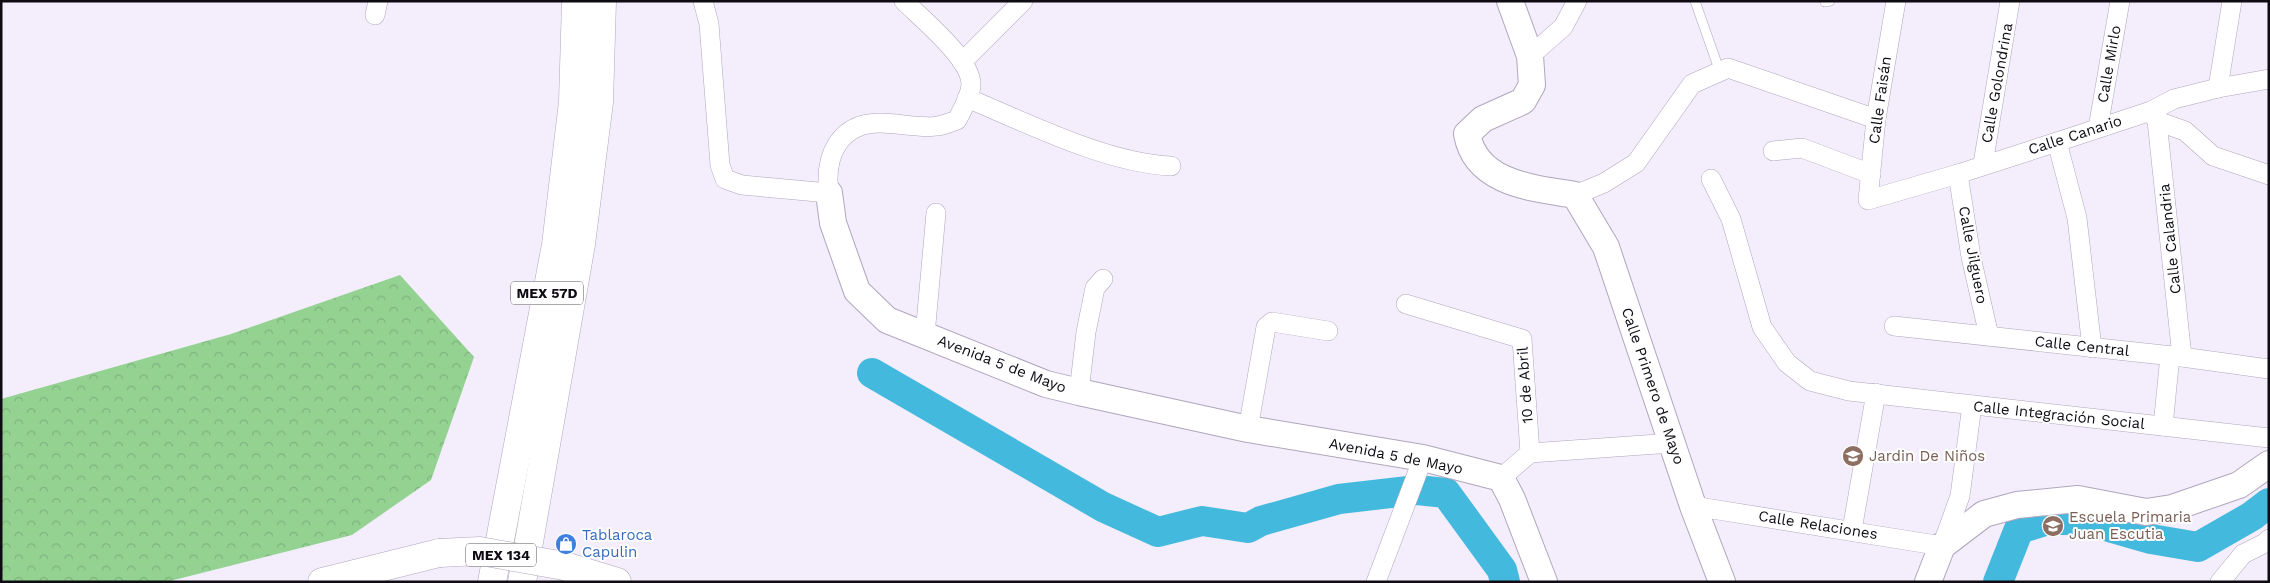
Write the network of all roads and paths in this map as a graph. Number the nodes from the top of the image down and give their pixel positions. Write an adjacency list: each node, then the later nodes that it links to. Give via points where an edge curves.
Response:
1 (576, 1): 59 (highway, MEX 57D, via 573,102 556,244)
2 (602, 1): 60 (highway, MEX 57D, via 599,102 581,244)
3 (703, 1): 30 (street, via 709,24 720,165 725,179 742,186)
4 (904, 1): 14 (street, Avenida 5 de Mayo)
5 (1022, 1): 14 (street)
6 (1510, 1): 13 (street)
7 (1577, 1): 13 (street, via 1563,27)
8 (1695, 1): 15 (lane)
9 (1896, 1): 20 (street, Calle Faisán)
10 (2010, 1): 24 (street, Calle Golondrina)
11 (2120, 1): 21 (street, Calle Mirlo)
12 (2232, 1): 17 (street)
13 (1530, 56): 31 (street, via 1532,84 1523,101 1483,119 1467,134 1470,148 1478,162 1495,175 1532,188)
14 (962, 62): 18 (street, Avenida 5 de Mayo, via 970,74)
15 (1720, 72): 20 (street, via 1728,68); 31 (street, via 1692,84 1636,163 1604,183)
16 (2269, 78): 17 (street, Calle Canario)
17 (2218, 88): 19 (street, Calle Canario, via 2174,99)
18 (967, 98): 25 (street, via 1122,159); 30 (street, Avenida 5 de Mayo, via 957,120 938,126 878,123 848,130 833,148 827,180)
19 (2154, 116): 21 (street, Calle Canario); 28 (street, via 2185,131 2213,156); 41 (street, Calle Calandria)
20 (1876, 119): 26 (street, Calle Faisán)
21 (2098, 128): 22 (street, Calle Canario)
22 (2057, 142): 24 (street, Calle Canario); 40 (street, via 2077,218)
23 (1773, 151): 26 (street, via 1802,148)
24 (1983, 164): 27 (street, Calle Canario)
25 (1171, 166)
26 (1871, 174): 32 (street, Calle Faisán)
27 (1958, 174): 32 (street, Calle Canario); 39 (street, Calle Jilguero, via 1971,257)
28 (2269, 175)
29 (1711, 179): 44 (street, Calle Integración Social, via 1731,219 1762,327 1787,363 1810,381 1848,391)
30 (829, 193): 38 (street, Avenida 5 de Mayo, via 833,223 857,290 887,320)
31 (1575, 195): 49 (street, Calle Primero de Mayo, via 1606,247)
32 (1868, 200)
33 (936, 213): 38 (street)
34 (1103, 279): 43 (street, via 1095,288)
35 (1406, 304): 50 (street, 10 de Abril, via 1522,339)
36 (1894, 326): 39 (street, Calle Central)
37 (1328, 331): 47 (street, via 1272,322 1266,327)
38 (924, 335): 43 (street, Avenida 5 de Mayo, via 1046,384)
39 (1990, 336): 40 (street, Calle Central)
40 (2092, 348): 41 (street, Calle Central)
41 (2176, 357): 42 (street, Calle Central); 46 (street, Calle Calandria)
42 (2269, 369)
43 (1079, 392): 47 (street, Avenida 5 de Mayo)
44 (1876, 393): 45 (street, Calle Integración Social); 55 (street)
45 (1972, 405): 46 (street, Calle Integración Social); 57 (street, via 1960,496)
46 (2163, 426): 48 (street, Calle Integración Social)
47 (1248, 429): 51 (street, Avenida 5 de Mayo)
48 (2269, 438)
49 (1672, 443): 50 (street); 54 (street, Calle Primero de Mayo)
50 (1530, 453): 53 (street)
51 (1422, 459): 53 (street, Avenida 5 de Mayo); 62 (street)
52 (2269, 464): 57 (street, via 2239,485 2172,508 2146,512 2078,499 2017,505 1984,514)
53 (1501, 478): 63 (street, via 1512,498)
54 (1693, 506): 55 (street, Calle Relaciones); 64 (street, Calle Primero de Mayo)
55 (1852, 530): 57 (street, Calle Relaciones)
56 (2269, 539): 66 (street, via 2243,554)
57 (1942, 546): 65 (street)
58 (322, 582): 61 (highway, MEX 134, bridge, via 439,553 480,551 564,566)
59 (492, 582)
60 (522, 582)
61 (617, 582)
62 (1376, 582)
63 (1544, 582)
64 (1722, 582)
65 (1928, 582)
66 (2220, 582)

